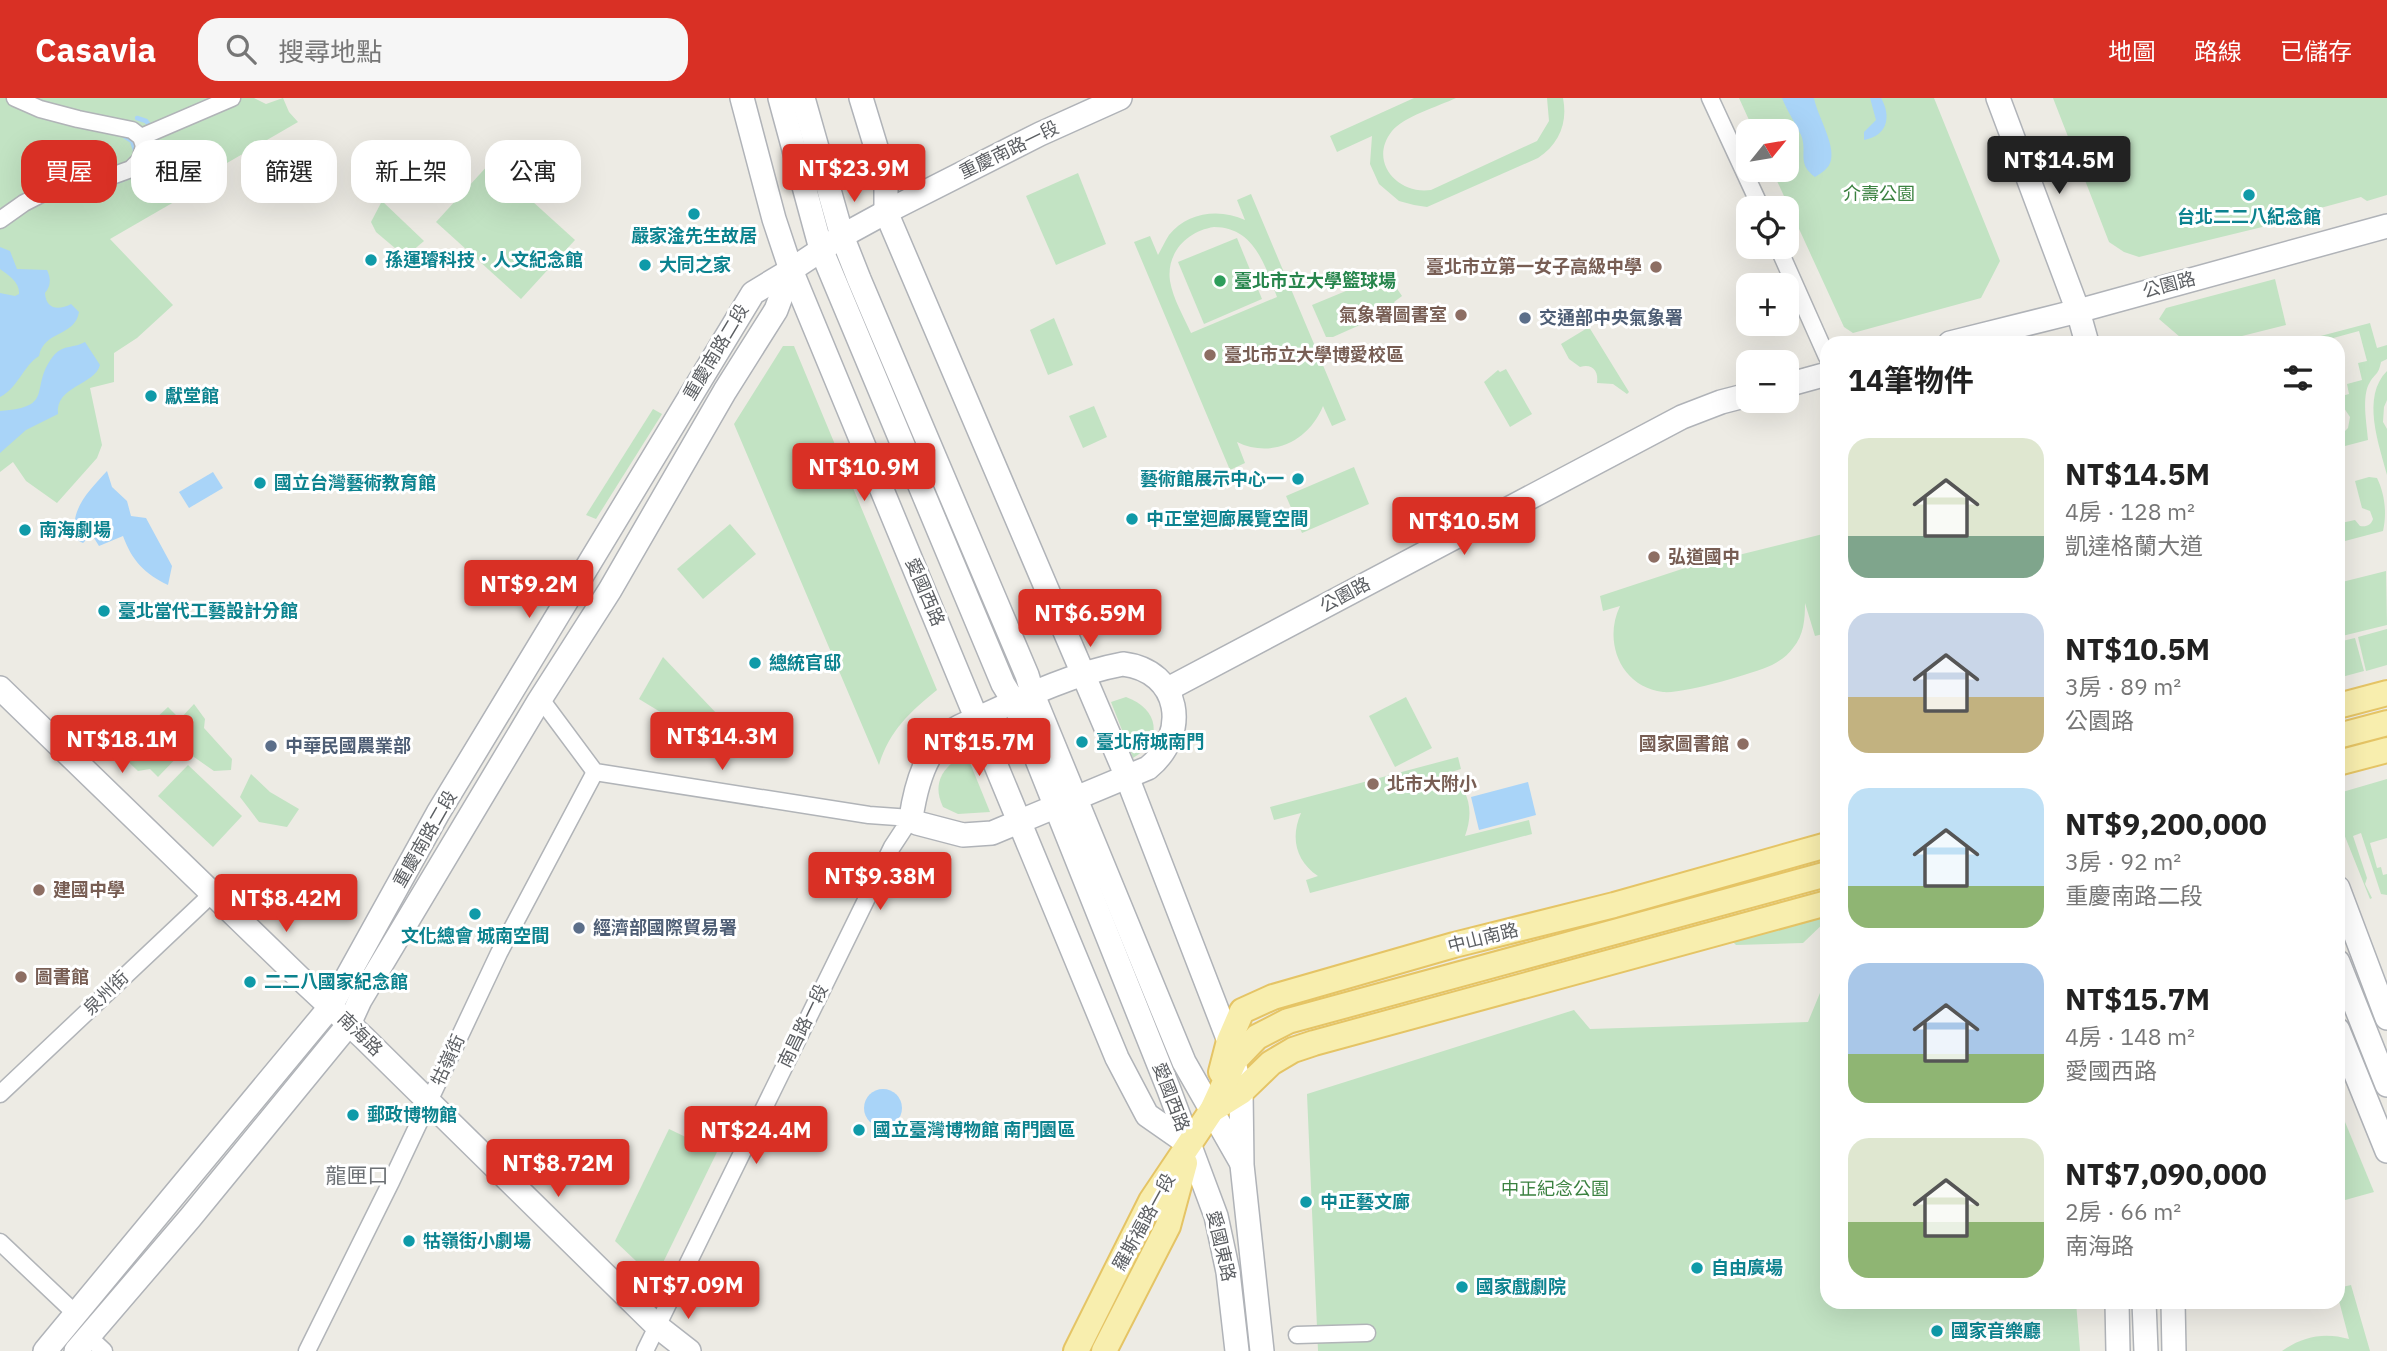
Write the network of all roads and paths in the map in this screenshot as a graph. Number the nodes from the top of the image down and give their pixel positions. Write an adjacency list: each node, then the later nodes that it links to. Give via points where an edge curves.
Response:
1 (15, 98): 10 (street, via 40,109 132,130)
2 (232, 98): 10 (street)
3 (742, 98): 18 (street, 愛國西路)
4 (780, 98): 16 (street, 愛國西路)
5 (803, 98): 15 (street, 愛國西路)
6 (861, 98): 12 (street, via 886,180)
7 (1120, 98): 12 (street, 重慶南路一段)
8 (1710, 98): 11 (street)
9 (1998, 98): 19 (street)
10 (141, 137): 13 (street, via 140,160 131,169 109,177 65,182)
11 (1755, 196)
12 (887, 212): 15 (street, 重慶南路一段); 26 (street)
13 (0, 220)
14 (2387, 226): 19 (street, 公園路)
15 (842, 236): 16 (street, 重慶南路一段); 30 (street, 愛國西路, via 1027,675)
16 (821, 249): 18 (street, 重慶南路一段); 30 (street, 愛國西路, via 1003,684)
17 (1784, 259): 22 (street)
18 (792, 270): 31 (street, 重慶南路二段, via 776,310); 33 (street, 愛國西路); 49 (street, 重慶南路二段, via 748,299 438,813)
19 (2078, 311): 20 (street, 公園路); 21 (street)
20 (1978, 336)
21 (2085, 336)
22 (1820, 341)
23 (1820, 376): 24 (street)
24 (1799, 382)
25 (1736, 398): 28 (street, 公園路, via 1682,417)
26 (1084, 675): 28 (street, via 1135,665); 30 (street); 39 (street)
27 (0, 688): 45 (street, 南海路)
28 (1168, 688): 39 (street, via 1173,703 1170,741 1160,758)
29 (2387, 693): 32 (main road)
30 (1023, 698): 33 (street); 40 (street, 愛國西路)
31 (539, 701): 38 (street); 51 (street, 重慶南路二段)
32 (2345, 704)
33 (978, 719): 41 (street, via 943,738 932,754 916,791); 42 (street, 愛國西路)
34 (2387, 723): 35 (main road)
35 (2345, 734)
36 (2387, 750): 37 (main road)
37 (2345, 761)
38 (595, 772): 41 (street); 57 (street, 牯嶺街, via 499,953)
39 (1127, 777): 40 (street); 53 (street)
40 (1066, 802): 42 (street); 58 (street, 愛國西路, via 1184,1062); 59 (street, 愛國西路)
41 (911, 818): 42 (street, via 963,835 992,833); 67 (street, 南昌路一段, via 892,847)
42 (1020, 822): 59 (street, 愛國西路, via 1117,1058 1147,1115)
43 (1820, 847): 53 (main road, 中山南路, via 1273,997 1242,1012)
44 (1820, 876): 53 (main road, 中山南路, via 1288,1021)
45 (213, 893): 49 (street, 南海路); 56 (street, 泉州街)
46 (1820, 905): 55 (main road, 中山南路, via 1314,1043 1271,1062)
47 (2345, 907): 50 (street)
48 (2345, 980): 54 (street)
49 (331, 1006): 51 (street, 南海路); 66 (street, 重慶南路二段)
50 (2387, 1018)
51 (349, 1024): 57 (street, 南海路); 70 (street, 重慶南路二段)
52 (2345, 1047): 60 (street)
53 (1232, 1051): 55 (street, 愛國東路); 58 (main road, 中山南路)
54 (2387, 1085)
55 (1241, 1092): 58 (main road, 中山南路); 61 (street, 愛國東路)
56 (0, 1094)
57 (429, 1102): 67 (street, 南海路); 72 (street, 牯嶺街)
58 (1212, 1110): 59 (main road, 中山南路); 61 (street, 愛國東路)
59 (1190, 1145): 75 (main road, 羅斯福路一段, via 1151,1201); 76 (main road, 羅斯福路一段, via 1168,1226); 77 (street, 愛國東路, via 1216,1216)
60 (2387, 1151)
61 (1242, 1165): 78 (street, 愛國東路)
62 (0, 1242): 66 (street)
63 (2117, 1309): 79 (street)
64 (2144, 1309): 80 (street)
65 (2173, 1309): 81 (street)
66 (76, 1314): 71 (street, 重慶南路二段)
67 (657, 1326): 73 (street, 南昌路一段); 74 (street, 南海路)
68 (1367, 1334): 69 (street)
69 (1297, 1335)
70 (89, 1346)
71 (45, 1351)
72 (307, 1351)
73 (645, 1351)
74 (689, 1351)
75 (1076, 1351)
76 (1104, 1351)
77 (1237, 1351)
78 (1262, 1351)
79 (2118, 1351)
80 (2146, 1351)
81 (2174, 1351)

